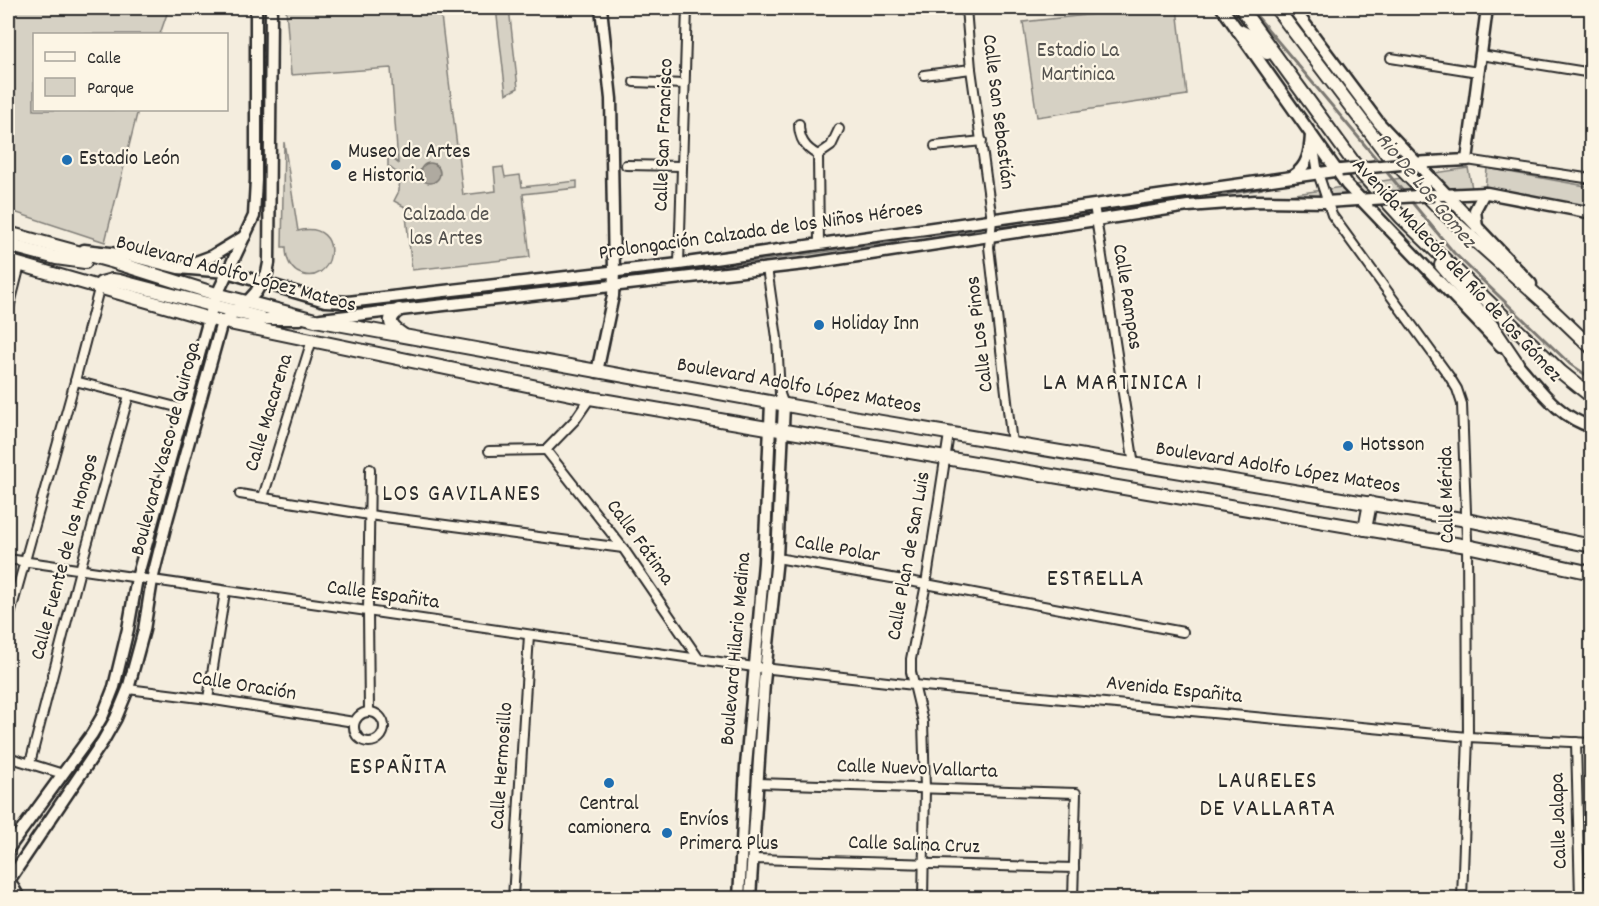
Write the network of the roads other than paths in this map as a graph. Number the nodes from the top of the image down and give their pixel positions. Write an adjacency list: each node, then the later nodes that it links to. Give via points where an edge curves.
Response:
1 (256, 8): 49 (street, Boulevard Vasco de Quiroga, via 256,196)
2 (271, 8): 60 (street, Boulevard Vasco de Quiroga, via 269,250)
3 (601, 8): 59 (street, via 611,99)
4 (687, 8): 19 (street, Calle San Francisco)
5 (966, 8): 14 (street, Calle San Sebastián)
6 (1222, 8): 11 (street, Avenida Malecón del Río de los Gómez)
7 (1241, 8): 32 (main road, Avenida Malecón del Río de los Gómez)
8 (1276, 8): 64 (main road, Avenida Malecón del Río de los Gómez, via 1386,153 1458,226)
9 (1293, 8): 27 (street, Avenida Malecón del Río de los Gómez, via 1379,123)
10 (1487, 8): 12 (street)
11 (1238, 30): 22 (street, Avenida Malecón del Río de los Gómez); 32 (main road, via 1251,36 1264,50 1342,156)
12 (1481, 55): 15 (street); 16 (street)
13 (1391, 58): 15 (street)
14 (972, 69): 17 (street); 23 (street, Calle San Sebastián)
15 (1478, 72): 26 (street)
16 (1592, 73)
17 (924, 75)
18 (634, 82): 19 (street)
19 (684, 84): 29 (street, Calle San Francisco)
20 (799, 124): 25 (street, via 804,143)
21 (839, 129): 25 (street, via 831,146)
22 (1311, 135): 30 (street, Avenida Malecón del Río de los Gómez); 31 (street, Calle Mérida); 33 (street, via 1307,160)
23 (982, 141): 24 (street); 45 (street, Calle San Sebastián)
24 (935, 146)
25 (818, 155): 50 (street)
26 (1467, 160): 27 (street, Prolongación Calzada de los Niños Héroes); 34 (street)
27 (1414, 162): 30 (street, Prolongación Calzada de los Niños Héroes, bridge); 35 (street, Avenida Malecón del Río de los Gómez)
28 (626, 165): 29 (street)
29 (682, 166): 54 (street, Calle San Francisco)
30 (1339, 171): 31 (street, Prolongación Calzada de los Niños Héroes); 39 (street, Avenida Malecón del Río de los Gómez)
31 (1318, 173): 33 (street, Prolongación Calzada de los Niños Héroes); 40 (street, Calle Mérida)
32 (1362, 174): 43 (main road, Avenida Malecón del Río de los Gómez)
33 (1292, 177): 41 (street, Prolongación Calzada de los Niños Héroes)
34 (1592, 179)
35 (1427, 180): 37 (street, Avenida Malecón del Río de los Gómez); 38 (street, bridge)
36 (1484, 193): 37 (street, Prolongación Calzada de los Niños Héroes); 42 (street, Prolongación Calzada de los Niños Héroes); 46 (street, via 1475,210)
37 (1446, 195): 38 (street, Prolongación Calzada de los Niños Héroes, bridge); 46 (street, Avenida Malecón del Río de los Gómez)
38 (1416, 197): 39 (street, Prolongación Calzada de los Niños Héroes, bridge)
39 (1359, 200): 40 (street, Prolongación Calzada de los Niños Héroes); 76 (street, Avenida Malecón del Río de los Gómez)
40 (1326, 202): 44 (street, Prolongación Calzada de los Niños Héroes, via 1255,201); 99 (street, Calle Mérida, via 1457,389 1464,419)
41 (1094, 205): 44 (street, Calle Pampas); 45 (street, Prolongación Calzada de los Niños Héroes)
42 (1592, 213)
43 (1402, 218): 76 (main road, via 1492,326); 80 (main road, Avenida Malecón del Río de los Gómez, via 1561,372)
44 (1096, 219): 47 (street, Prolongación Calzada de los Niños Héroes); 93 (street, Calle Pampas)
45 (992, 220): 47 (street, Calle Los Pinos); 50 (street, Prolongación Calzada de los Niños Héroes)
46 (1477, 228): 64 (street, Avenida Malecón del Río de los Gómez)
47 (989, 235): 57 (street, Prolongación Calzada de los Niños Héroes); 87 (street, Calle Los Pinos)
48 (8, 236): 51 (main road, Boulevard Adolfo López Mateos); 53 (main road, via 56,258)
49 (246, 236): 56 (street, via 212,256); 58 (street, Boulevard Vasco de Quiroga)
50 (819, 245): 54 (street, Prolongación Calzada de los Niños Héroes)
51 (63, 250): 53 (main road, Boulevard Adolfo López Mateos); 56 (street, Prolongación Calzada de los Niños Héroes, via 127,255)
52 (8, 261): 55 (main road, Boulevard Adolfo López Mateos)
53 (114, 262): 63 (main road, Boulevard Adolfo López Mateos)
54 (679, 264): 59 (street, Prolongación Calzada de los Niños Héroes)
55 (20, 265): 62 (main road, Boulevard Adolfo López Mateos); 68 (street)
56 (178, 268): 58 (street, Prolongación Calzada de los Niños Héroes)
57 (767, 268): 61 (street, Prolongación Calzada de los Niños Héroes); 82 (street, via 777,338)
58 (227, 272): 60 (street, Prolongación Calzada de los Niños Héroes); 63 (street, Boulevard Vasco de Quiroga)
59 (614, 272): 60 (street, Prolongación Calzada de los Niños Héroes, via 348,302 324,300); 61 (street)
60 (262, 282): 65 (street, Boulevard Vasco de Quiroga)
61 (614, 287): 67 (street, Prolongación Calzada de los Niños Héroes); 77 (street)
62 (99, 289): 66 (main road, via 101,283 119,281); 72 (main road, Boulevard Adolfo López Mateos); 78 (street)
63 (216, 294): 65 (main road, Boulevard Adolfo López Mateos); 66 (street, Boulevard Vasco de Quiroga)
64 (1543, 301): 75 (main road, Avenida Malecón del Río de los Gómez)
65 (247, 303): 69 (street, Boulevard Vasco de Quiroga); 71 (main road, Boulevard Adolfo López Mateos)
66 (213, 307): 69 (main road); 72 (street, Boulevard Vasco de Quiroga)
67 (399, 310): 71 (street, Prolongación Calzada de los Niños Héroes); 73 (main road, via 391,320)
68 (8, 312)
69 (234, 312): 70 (main road); 72 (street, Boulevard Vasco de Quiroga)
70 (261, 318): 71 (street, Prolongación Calzada de los Niños Héroes); 72 (street, Prolongación Calzada de los Niños Héroes)
71 (315, 320): 73 (main road, Boulevard Adolfo López Mateos)
72 (216, 321): 74 (main road, Boulevard Adolfo López Mateos); 83 (street, Boulevard Vasco de Quiroga); 89 (street, Boulevard Vasco de Quiroga)
73 (406, 337): 77 (main road, Boulevard Adolfo López Mateos)
74 (312, 340): 81 (main road, Boulevard Adolfo López Mateos); 96 (street, Calle Macarena)
75 (1592, 348)
76 (1517, 363): 84 (street, Avenida Malecón del Río de los Gómez, via 1556,408)
77 (597, 372): 82 (main road, Boulevard Adolfo López Mateos)
78 (75, 381): 79 (street); 106 (street)
79 (129, 395): 83 (street); 107 (street, Calle Fuente de los Hongos)
80 (1592, 397)
81 (590, 398): 85 (main road, Boulevard Adolfo López Mateos); 90 (street)
82 (779, 401): 85 (street, Boulevard Hilario Medina); 86 (main road, Boulevard Adolfo López Mateos)
83 (184, 409): 88 (street, Boulevard Vasco de Quiroga)
84 (1592, 427)
85 (777, 430): 92 (main road, Boulevard Adolfo López Mateos); 104 (street, Boulevard Hilario Medina); 118 (street, Boulevard Hilario Medina, via 764,563)
86 (949, 434): 87 (main road, Boulevard Adolfo López Mateos); 92 (street, Calle Plan de San Luis)
87 (1012, 444): 93 (main road, Boulevard Adolfo López Mateos)
88 (174, 448): 89 (street); 109 (street, Boulevard Vasco de Quiroga)
89 (186, 450): 110 (street, Boulevard Vasco de Quiroga)
90 (546, 450): 91 (street); 103 (street, Calle Fátima)
91 (489, 451)
92 (945, 458): 100 (main road, Boulevard Adolfo López Mateos); 111 (street, Calle Plan de San Luis)
93 (1134, 465): 97 (main road, Boulevard Adolfo López Mateos)
94 (370, 469): 98 (street)
95 (240, 494): 96 (street)
96 (263, 497): 98 (street)
97 (1370, 502): 99 (main road, Boulevard Adolfo López Mateos); 100 (main road)
98 (369, 515): 103 (street); 113 (street)
99 (1467, 520): 101 (street, Calle Mérida); 102 (main road, Boulevard Adolfo López Mateos)
100 (1365, 529): 101 (main road, Boulevard Adolfo López Mateos)
101 (1467, 546): 108 (main road, Boulevard Adolfo López Mateos); 126 (street, Calle Mérida)
102 (1592, 546)
103 (622, 548): 117 (street, Calle Fátima)
104 (777, 558): 111 (street, Calle Polar); 118 (street, Boulevard Hilario Medina)
105 (8, 559): 106 (street, Calle Españita)
106 (24, 562): 107 (street, Calle Españita); 114 (street)
107 (80, 570): 109 (street, Calle Españita); 130 (street, Calle Fuente de los Hongos)
108 (1592, 573)
109 (137, 578): 110 (street, Calle Españita); 123 (street, Boulevard Vasco de Quiroga, via 114,687)
110 (152, 580): 112 (street, Calle Españita); 120 (street, Boulevard Vasco de Quiroga)
111 (926, 584): 115 (street, Calle Polar); 119 (street, Calle Plan de San Luis, via 910,659)
112 (225, 592): 113 (street, Calle Españita); 121 (street)
113 (368, 612): 116 (street, Calle Españita); 122 (street)
114 (8, 622)
115 (1183, 632)
116 (529, 635): 117 (street, Calle Españita); 140 (street, Calle Hermosillo)
117 (699, 659): 118 (street, Calle Españita)
118 (760, 668): 119 (street, Avenida Españita); 132 (street, Boulevard Hilario Medina); 141 (street, Boulevard Hilario Medina)
119 (915, 685): 126 (street, Avenida Españita); 133 (street, Calle Plan de San Luis, via 922,722)
120 (128, 689): 121 (street, Calle Oración); 124 (street, Boulevard Vasco de Quiroga)
121 (208, 699): 125 (street, Calle Oración)
122 (369, 712): 125 (street); 125 (street, via 384,723 377,740 367,743 358,738)
123 (103, 715): 124 (street); 131 (street, Boulevard Vasco de Quiroga)
124 (116, 718): 138 (street, Boulevard Vasco de Quiroga)
125 (354, 722)
126 (1468, 737): 127 (street, Avenida Españita); 145 (street, Calle Mérida)
127 (1576, 742): 128 (street, Avenida Españita); 146 (street, Calle Jalapa)
128 (1592, 743)
129 (8, 757): 130 (street)
130 (30, 763): 131 (street)
131 (63, 774): 134 (street, Boulevard Vasco de Quiroga)
132 (757, 783): 133 (street, Calle Nuevo Vallarta); 135 (street, Boulevard Hilario Medina)
133 (925, 788): 136 (street, Calle Plan de San Luis); 137 (street, Calle Nuevo Vallarta, via 1076,793)
134 (8, 849)
135 (753, 859): 136 (street, Calle Salina Cruz); 142 (street, Boulevard Hilario Medina)
136 (924, 865): 137 (street, Calle Salina Cruz); 143 (street, Calle Plan de San Luis)
137 (1074, 868): 144 (street)
138 (8, 881): 139 (street)
139 (19, 898)
140 (513, 898)
141 (739, 898)
142 (750, 898)
143 (923, 898)
144 (1073, 898)
145 (1462, 898)
146 (1580, 898)

